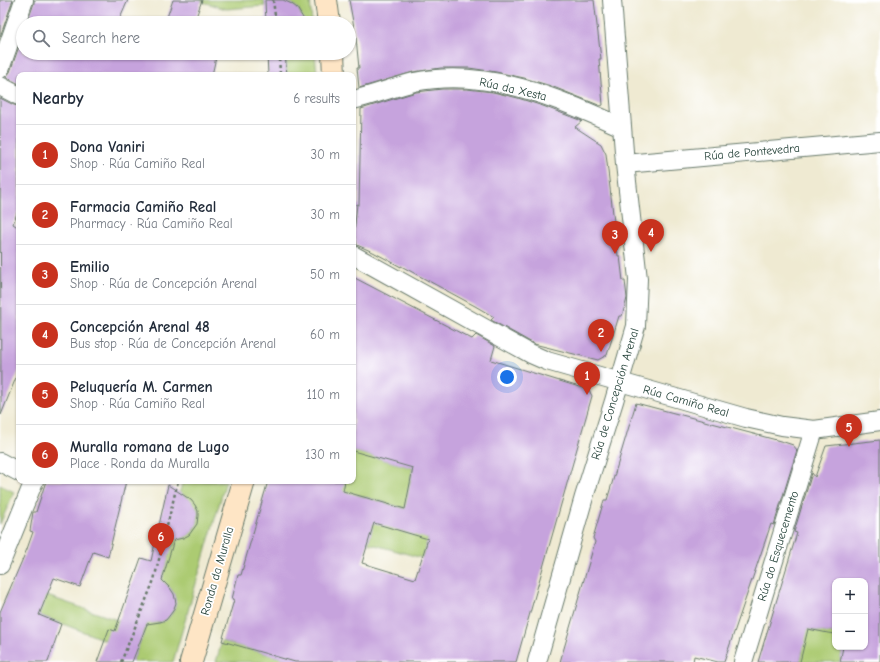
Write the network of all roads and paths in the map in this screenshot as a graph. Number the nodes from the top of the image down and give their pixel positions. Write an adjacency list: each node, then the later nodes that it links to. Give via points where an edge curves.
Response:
1 (24, 0): 5 (street)
2 (272, 0): 6 (path)
3 (326, 0): 7 (street)
4 (612, 0): 17 (street, Rúa de Concepción Arenal)
5 (18, 16)
6 (275, 16)
7 (328, 16)
8 (16, 23): 11 (street)
9 (279, 60): 12 (path)
10 (333, 60): 13 (street)
11 (0, 69)
12 (280, 72)
13 (334, 72)
14 (0, 86): 15 (street)
15 (16, 94)
16 (356, 99): 17 (street, Rúa da Xesta, via 415,82 444,78 486,80 536,92)
17 (622, 127): 19 (street, Rúa de Concepción Arenal)
18 (880, 141): 19 (street, Rúa de Pontevedra)
19 (625, 164): 21 (street, Rúa de Concepción Arenal, via 638,279 636,326)
20 (356, 257): 21 (street, Rúa Camiño Real, via 531,354)
21 (620, 382): 23 (street, Rúa Camiño Real, via 746,418); 32 (street, Rúa de Concepción Arenal)
22 (880, 421): 23 (street, Rúa Camiño Real)
23 (814, 430): 33 (street, Rúa do Esquecemento)
24 (0, 462): 25 (street)
25 (16, 470)
26 (33, 484): 29 (street)
27 (177, 484): 30 (path, via 154,580)
28 (243, 484): 31 (street, Ronda da Muralla)
29 (0, 565)
30 (121, 662)
31 (191, 662)
32 (536, 662)
33 (743, 662)

